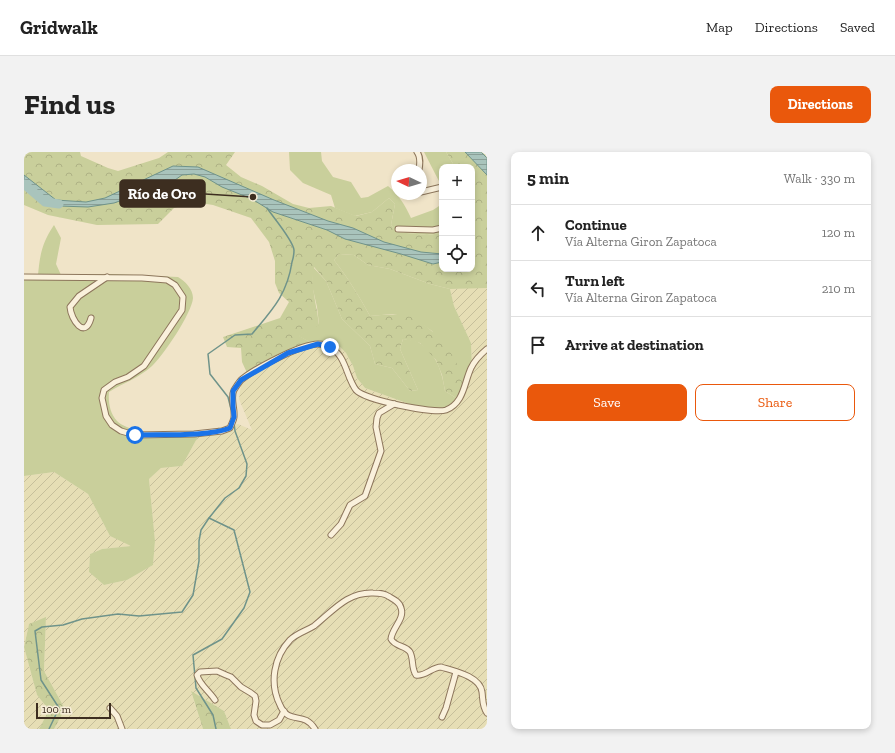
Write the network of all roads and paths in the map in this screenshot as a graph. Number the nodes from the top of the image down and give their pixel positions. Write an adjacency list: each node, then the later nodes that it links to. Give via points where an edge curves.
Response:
1 (417, 152): 2 (street)
2 (420, 164)
3 (439, 188): 4 (street)
4 (427, 191)
5 (398, 229): 6 (street)
6 (439, 229)
7 (24, 277): 8 (street)
8 (107, 277): 9 (street, via 79,296 70,307 78,326 90,324); 11 (street, via 167,280 175,285 183,297 182,310 144,366 104,390 102,398 106,416 112,426 121,431 135,435 194,434 230,428 234,417 233,391 241,380 288,353 318,344 330,347 339,356 356,391 370,398)
9 (91, 318)
10 (487, 349): 11 (street, via 472,366 457,404 444,410)
11 (394, 404): 12 (street, via 379,413 377,418 381,451 365,496 350,505 341,524)
12 (331, 535)
13 (456, 672): 16 (street, via 437,667 420,676 416,675 409,652 391,639 401,617 400,606 385,594 356,595 290,640 280,654 274,674 277,698); 17 (street, via 480,684); 18 (street)
14 (215, 700): 16 (street, via 198,679 197,675 200,672 217,672 231,677 251,693 256,701 256,721 262,725 270,725 279,720)
15 (110, 708): 19 (street, via 117,716)
16 (284, 712): 20 (street, via 291,717 307,720)
17 (487, 713)
18 (442, 717)
19 (122, 729)
20 (315, 729)

